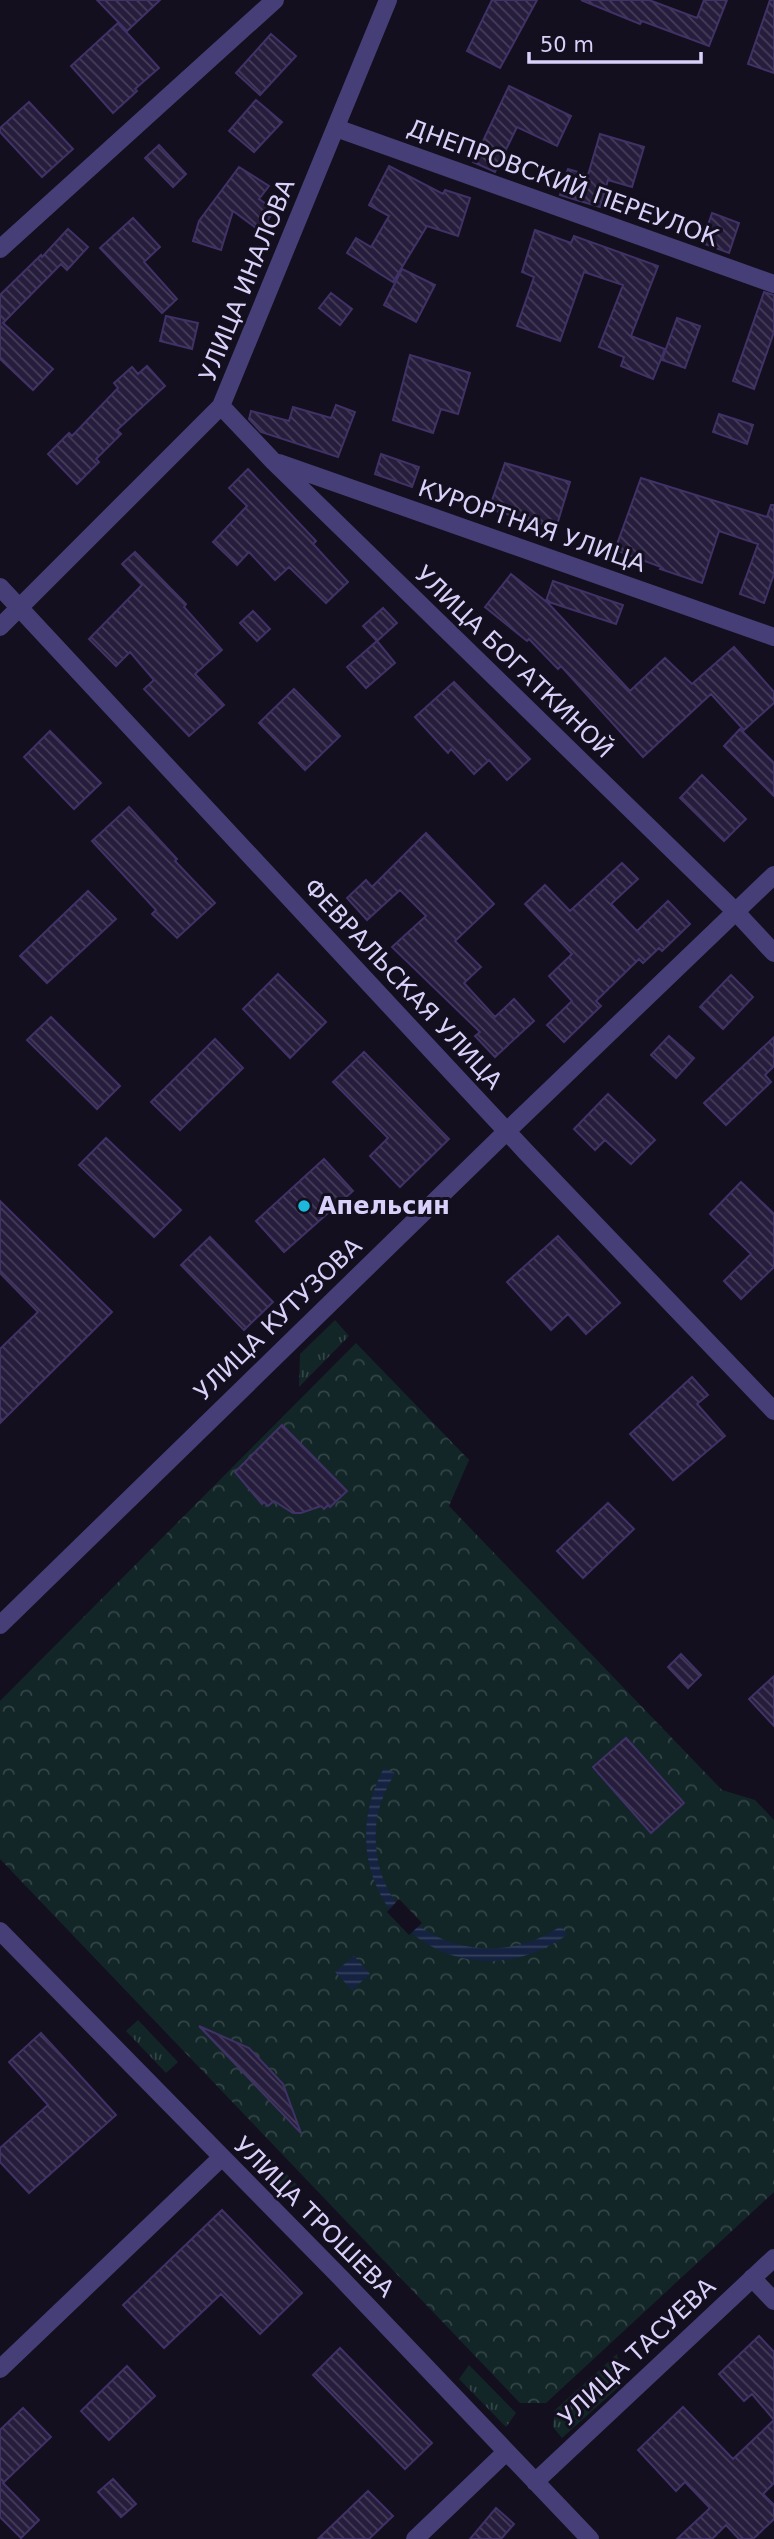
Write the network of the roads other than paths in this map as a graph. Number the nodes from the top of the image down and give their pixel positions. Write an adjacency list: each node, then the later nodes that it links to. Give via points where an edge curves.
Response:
1 (275, 0): 4 (street)
2 (388, 0): 3 (street, УЛИЦА ИНАЛОВА)
3 (336, 128): 5 (street, ДНЕПРОВСКИЙ ПЕРЕУЛОК); 6 (street, УЛИЦА ИНАЛОВА)
4 (0, 249)
5 (774, 284)
6 (221, 406): 7 (street, УЛИЦА БОГАТКИНОЙ); 9 (street, УЛИЦА ИНАЛОВА)
7 (273, 461): 11 (street, КУРОРТНАЯ УЛИЦА); 13 (street, УЛИЦА БОГАТКИНОЙ)
8 (0, 587): 9 (street, ФЕВРАЛЬСКАЯ УЛИЦА)
9 (20, 608): 10 (street, УЛИЦА ИНАЛОВА); 15 (street, ФЕВРАЛЬСКАЯ УЛИЦА)
10 (0, 626)
11 (774, 637)
12 (774, 875): 13 (street, УЛИЦА КУТУЗОВА)
13 (736, 912): 14 (street, УЛИЦА БОГАТКИНОЙ); 15 (street, УЛИЦА КУТУЗОВА)
14 (774, 953)
15 (507, 1131): 16 (street, ФЕВРАЛЬСКАЯ УЛИЦА); 17 (street, УЛИЦА КУТУЗОВА)
16 (774, 1411)
17 (0, 1625)
18 (0, 1931): 19 (street, УЛИЦА ТРОШЕВА)
19 (221, 2158): 23 (street); 24 (street, УЛИЦА ТРОШЕВА)
20 (774, 2258): 21 (street, УЛИЦА ТАСУЕВА)
21 (752, 2278): 22 (street); 25 (street, УЛИЦА ТАСУЕВА)
22 (774, 2301)
23 (0, 2369)
24 (506, 2452): 25 (street, УЛИЦА ТРОШЕВА); 26 (street)
25 (535, 2482): 27 (street, УЛИЦА ТРОШЕВА)
26 (415, 2539)
27 (590, 2539)

